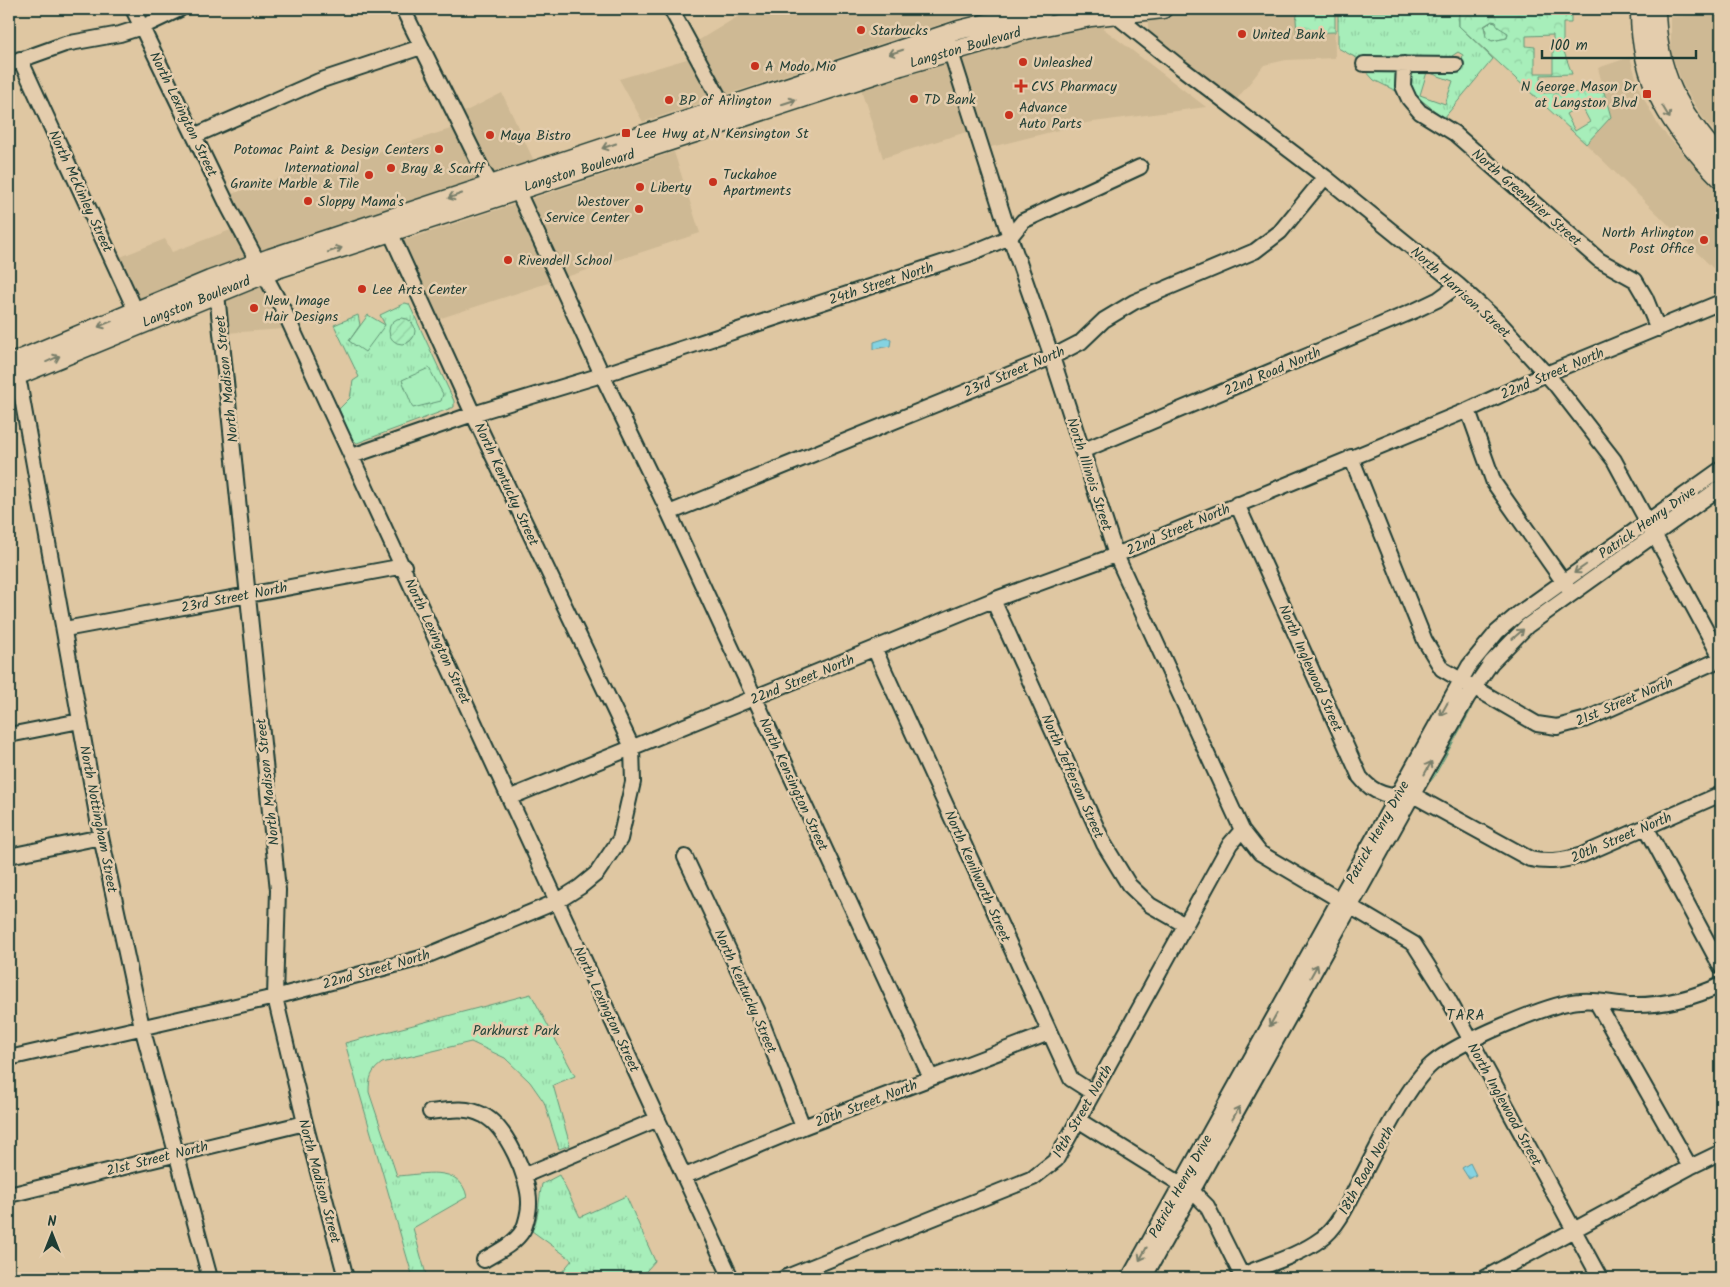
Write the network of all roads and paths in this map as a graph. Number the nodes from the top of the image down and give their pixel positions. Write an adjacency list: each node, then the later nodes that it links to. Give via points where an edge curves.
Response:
1 (133, 9): 10 (street, North Lexington Street)
2 (180, 9): 10 (street)
3 (403, 9): 12 (street)
4 (671, 9): 17 (street)
5 (1044, 9): 11 (main road, Langston Boulevard)
6 (1163, 9): 9 (main road, Langston Boulevard)
7 (1640, 9): 22 (main road, one-way to 22, via 1644,59 1655,92 1681,133)
8 (1656, 9): 19 (main road, via 1656,36 1668,81 1688,120)
9 (1111, 11): 11 (main road, Langston Boulevard); 21 (street, North Harrison Street)
10 (142, 27): 13 (street, via 66,44); 18 (street, North Lexington Street)
11 (948, 43): 17 (main road, Langston Boulevard); 26 (street, North Illinois Street)
12 (421, 47): 18 (street, via 319,81); 24 (street)
13 (14, 61): 31 (street, North McKinley Street)
14 (1364, 64): 15 (street)
15 (1404, 64): 16 (street); 32 (street, North Greenbrier Street, via 1404,86 1409,99 1420,112 1454,132 1599,260 1635,280)
16 (1456, 65)
17 (729, 114): 23 (main road, Langston Boulevard)
18 (194, 136): 27 (street, North Lexington Street)
19 (1721, 159)
20 (1140, 167): 26 (street, 24th Street North, via 1023,221)
21 (1325, 178): 29 (street, North Harrison Street); 33 (street, 23rd Street North, via 1280,232 1256,250 1134,302 1104,320 1081,342)
22 (1721, 178)
23 (514, 184): 24 (main road, Langston Boulevard); 36 (street, North Kensington Street)
24 (494, 190): 25 (main road, Langston Boulevard)
25 (387, 226): 27 (main road, Langston Boulevard); 38 (street, North Kentucky Street)
26 (1010, 237): 33 (street, North Illinois Street); 36 (street, 24th Street North, via 969,254)
27 (261, 268): 28 (main road, Langston Boulevard); 40 (street, North Lexington Street)
28 (216, 285): 31 (main road, Langston Boulevard); 51 (street, North Madison Street)
29 (1458, 285): 35 (street, North Harrison Street, via 1499,322); 39 (street, 22nd Road North, via 1440,299 1416,310)
30 (1721, 302): 32 (street, 22nd Street North)
31 (139, 317): 34 (main road, Langston Boulevard)
32 (1658, 328): 35 (street, 22nd Street North)
33 (1052, 357): 39 (street, North Illinois Street); 45 (street, 23rd Street North)
34 (11, 367): 54 (street, North Nottingham Street)
35 (1546, 374): 37 (street, 22nd Street North); 46 (street, North Harrison Street, via 1614,460)
36 (602, 375): 38 (street, 24th Street North); 45 (street, North Kensington Street)
37 (1468, 410): 41 (street, 22nd Street North); 50 (street, via 1494,483)
38 (473, 414): 40 (street, 24th Street North); 62 (street, North Kentucky Street)
39 (1082, 451): 48 (street, North Illinois Street)
40 (352, 456): 49 (street, North Lexington Street)
41 (1351, 457): 44 (street, 22nd Street North); 57 (street, 21st Street North, via 1425,642 1442,669)
42 (1721, 469): 46 (street, Patrick Henry Drive)
43 (1721, 487): 47 (street, Patrick Henry Drive)
44 (1238, 504): 48 (street, 22nd Street North); 66 (street, North Inglewood Street, via 1360,777 1367,786)
45 (669, 513): 59 (street, North Kensington Street)
46 (1648, 521): 47 (street, North Harrison Street); 50 (street, Patrick Henry Drive, one-way to 50)
47 (1655, 534): 52 (street, Patrick Henry Drive); 56 (street, North Harrison Street)
48 (1116, 554): 53 (street, 22nd Street North); 68 (street, North Illinois Street)
49 (404, 566): 51 (street, 23rd Street North); 65 (street, North Lexington Street)
50 (1563, 581): 52 (street); 57 (street, Patrick Henry Drive, via 1497,632)
51 (248, 594): 54 (street, 23rd Street North); 77 (street, North Madison Street, via 278,890)
52 (1571, 594): 58 (street, Patrick Henry Drive, one-way to 52, via 1508,644)
53 (994, 600): 55 (street, 22nd Street North); 74 (street, North Jefferson Street, via 1104,844 1129,885 1150,905)
54 (64, 629): 60 (street, North Nottingham Street)
55 (875, 650): 59 (street, 22nd Street North); 80 (street, North Kenilworth Street)
56 (1721, 658): 58 (street, 21st Street North, via 1587,719 1557,727 1537,724)
57 (1461, 679): 58 (street, 21st Street North); 66 (street, Patrick Henry Drive, one-way to 66)
58 (1474, 686): 64 (street, Patrick Henry Drive, one-way to 58)
59 (754, 698): 62 (street, 22nd Street North); 83 (street, North Kensington Street)
60 (80, 721): 61 (street); 69 (street, North Nottingham Street)
61 (9, 735)
62 (632, 747): 65 (street, 22nd Street North); 72 (street, 22nd Street North, via 633,782 620,839 597,873)
63 (1721, 794): 67 (street, 20th Street North)
64 (1413, 795): 66 (street); 67 (street, 20th Street North, via 1530,859 1545,862 1562,862); 73 (street, Patrick Henry Drive)
65 (511, 797): 72 (street, North Lexington Street)
66 (1396, 798): 73 (street, Patrick Henry Drive)
67 (1646, 827): 75 (street)
68 (1242, 830): 73 (street, North Illinois Street, via 1260,853); 74 (street, 19th Street North, via 1230,844)
69 (101, 837): 70 (street); 79 (street, North Nottingham Street)
70 (9, 856)
71 (685, 857): 89 (street, North Kentucky Street, via 757,1010)
72 (558, 901): 77 (street, 22nd Street North, via 421,958); 86 (street, North Lexington Street)
73 (1344, 904): 81 (street, North Inglewood Street, via 1414,944); 95 (street, Patrick Henry Drive)
74 (1185, 925): 84 (street, 19th Street North)
75 (1721, 966)
76 (1721, 985): 78 (street, via 1700,995 1661,1002 1632,1005)
77 (275, 996): 79 (street, 22nd Street North); 88 (street, North Madison Street)
78 (1597, 1002): 81 (street, via 1564,1002); 92 (street)
79 (142, 1027): 82 (street, 22nd Street North); 91 (street, North Nottingham Street)
80 (1049, 1032): 83 (street, 20th Street North); 84 (street, North Kenilworth Street, via 1071,1079)
81 (1471, 1042): 97 (street, North Inglewood Street); 99 (street, 18th Road North, via 1431,1065 1411,1088 1343,1212 1322,1239)
82 (9, 1058)
83 (930, 1078): 89 (street, 20th Street North)
84 (1093, 1094): 87 (street, 19th Street North)
85 (430, 1112): 93 (street, via 462,1109 484,1115 502,1131)
86 (658, 1119): 93 (street); 94 (street, North Lexington Street)
87 (1078, 1120): 95 (street); 103 (street, 19th Street North, via 1056,1160 1034,1178)
88 (304, 1123): 91 (street, 21st Street North); 101 (street, North Madison Street)
89 (803, 1127): 94 (street, 20th Street North)
90 (1721, 1152): 92 (street)
91 (177, 1153): 96 (street, 21st Street North); 100 (street, North Nottingham Street)
92 (1690, 1166): 97 (street)
93 (525, 1176): 98 (street, via 529,1204 522,1230 511,1244)
94 (685, 1176): 102 (street, North Lexington Street)
95 (1187, 1188): 99 (street, via 1207,1206); 104 (street, Patrick Henry Drive, one-way to 104); 105 (street, Patrick Henry Drive)
96 (9, 1195)
97 (1575, 1230): 106 (street); 107 (street, North Inglewood Street)
98 (484, 1260)
99 (1242, 1277)
100 (210, 1278)
101 (346, 1278)
102 (731, 1278)
103 (784, 1278)
104 (1129, 1278)
105 (1144, 1278)
106 (1485, 1278)
107 (1600, 1278)

